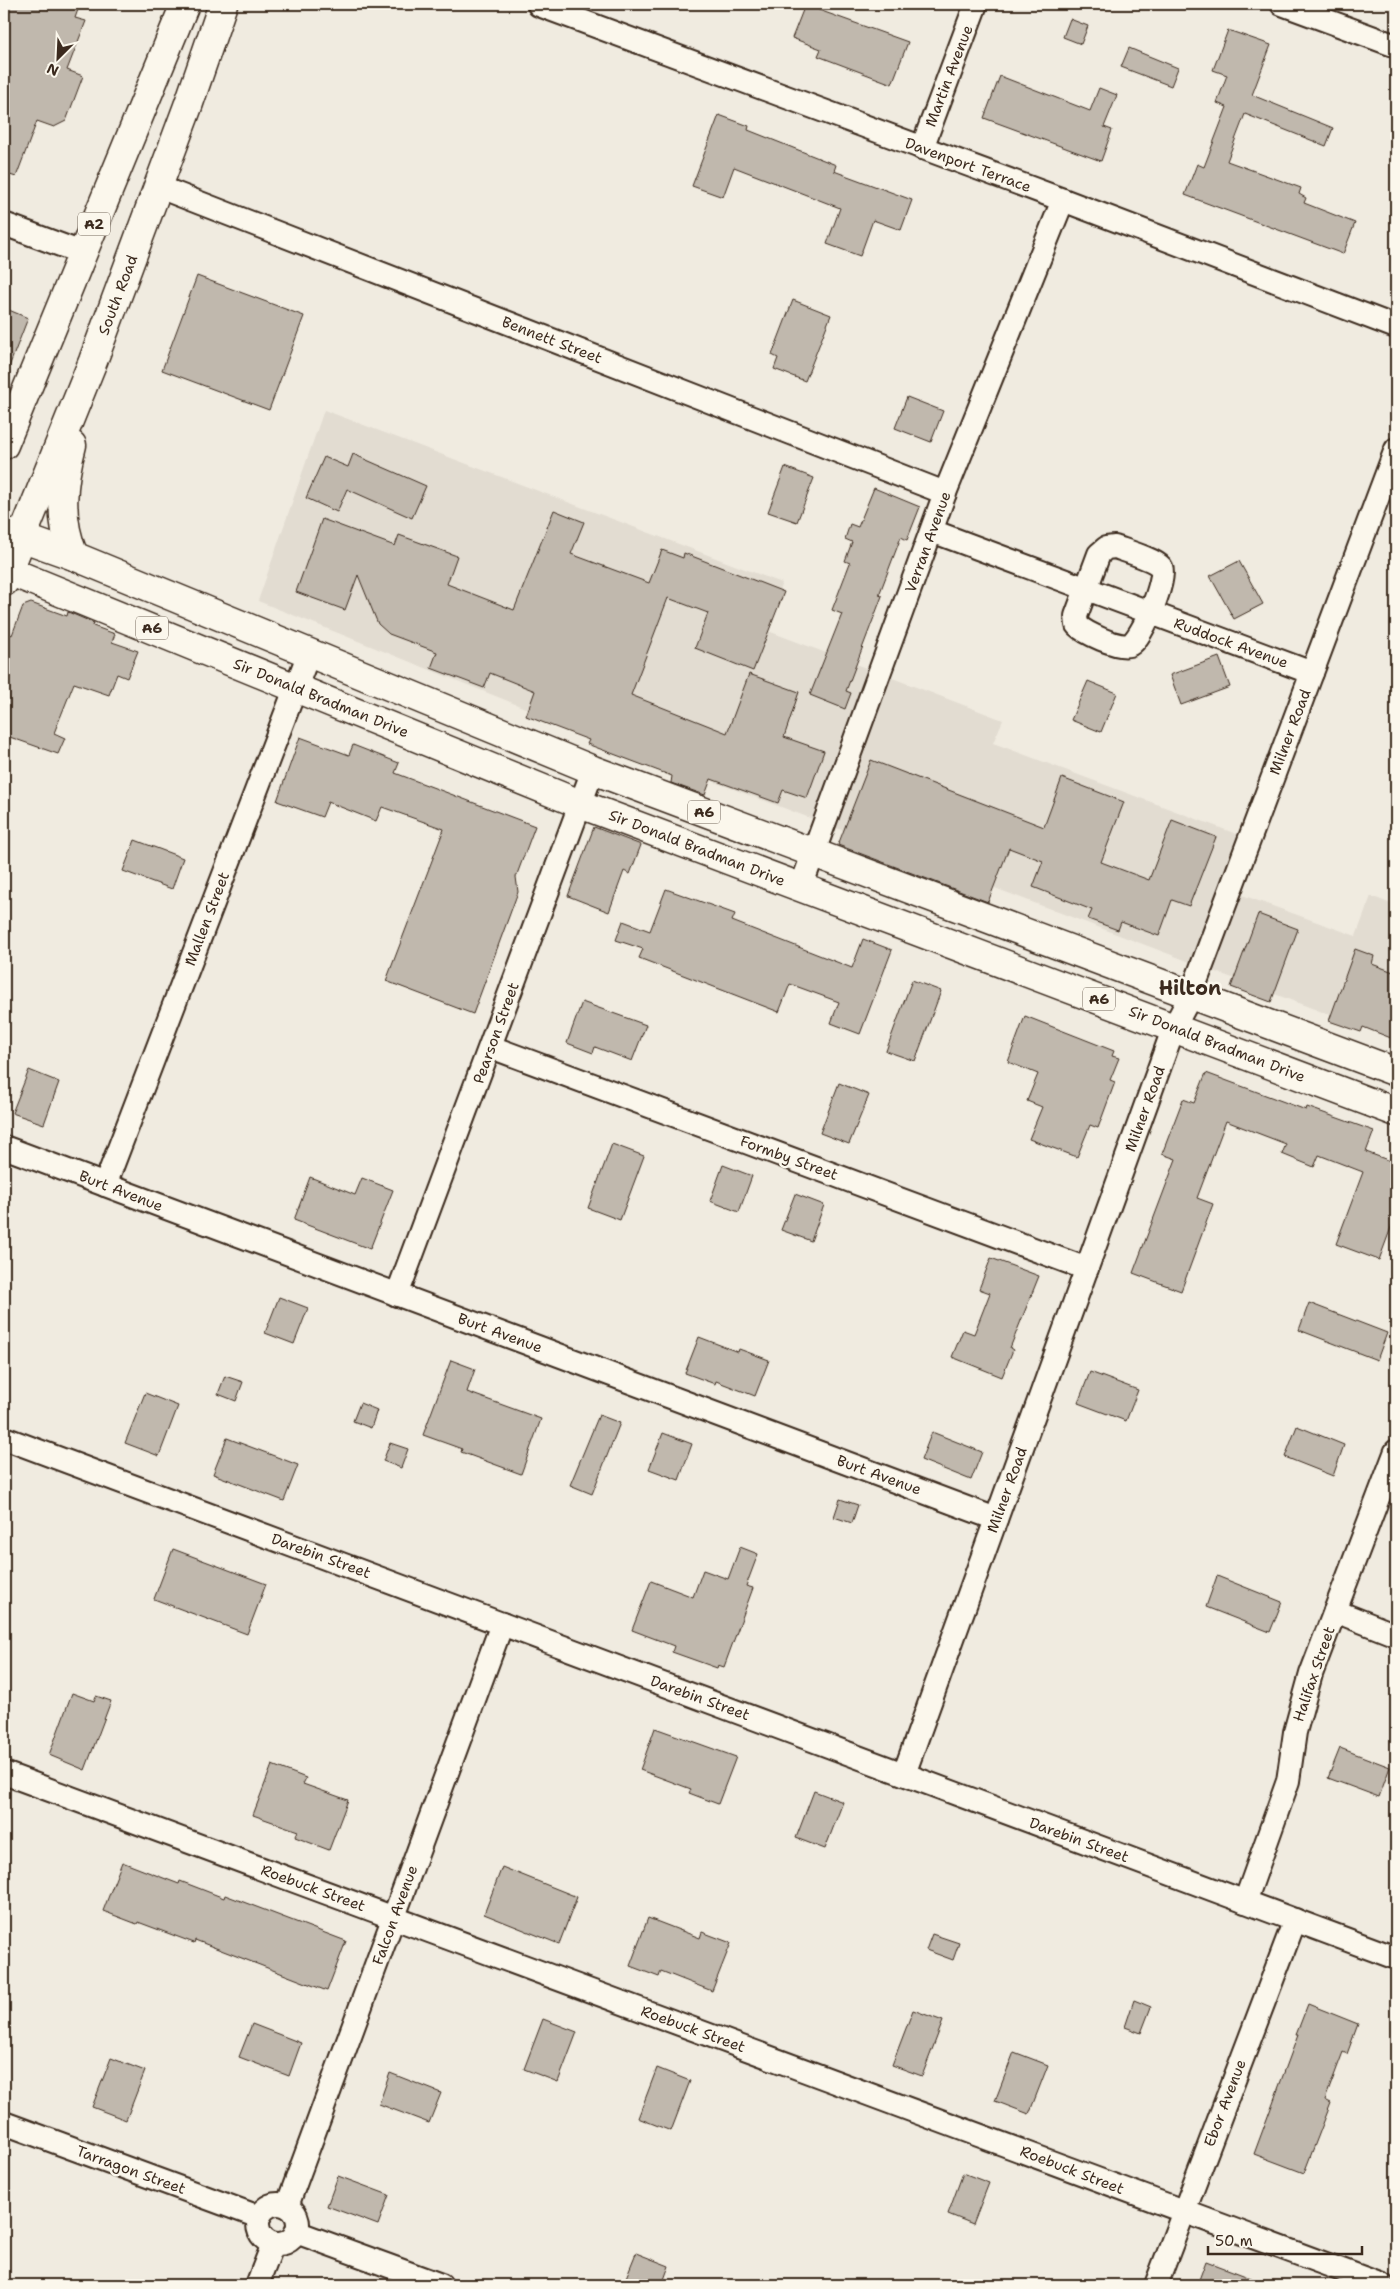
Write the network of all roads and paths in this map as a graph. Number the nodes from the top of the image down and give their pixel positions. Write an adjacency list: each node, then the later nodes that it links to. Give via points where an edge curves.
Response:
1 (185, 4): 11 (main road, A2)
2 (224, 4): 8 (main road, South Road)
3 (976, 4): 7 (street, Martin Avenue)
4 (1282, 4): 6 (street)
5 (539, 5): 7 (street, Davenport Terrace)
6 (1396, 46)
7 (922, 148): 9 (street, Davenport Terrace)
8 (159, 187): 13 (main road, South Road); 16 (street, Bennett Street)
9 (1063, 200): 12 (street, Davenport Terrace); 16 (street, Verran Avenue)
10 (4, 224): 11 (street)
11 (82, 253): 14 (main road, A2)
12 (1396, 327)
13 (94, 361): 18 (main road, South Road); 19 (main road, via 66,469 64,526)
14 (4, 445)
15 (1396, 448): 24 (street, Milner Road)
16 (945, 493): 17 (street, Verran Avenue)
17 (932, 531): 21 (street, Ruddock Avenue); 28 (street, Verran Avenue)
18 (12, 534): 19 (main road, A6); 20 (main road, South Road)
19 (74, 556): 23 (main road, A6)
20 (5, 574): 25 (main road, Sir Donald Bradman Drive / A6)
21 (1087, 588): 22 (street, Ruddock Avenue); 22 (street, via 1076,616 1076,625 1084,632 1120,645 1130,645 1138,639); 22 (street, via 1099,554 1106,548 1115,547 1153,562 1161,567 1164,575)
22 (1150, 613): 24 (street, Ruddock Avenue)
23 (309, 653): 25 (street, Mallen Street); 26 (main road, A6)
24 (1312, 673): 30 (street, Milner Road)
25 (295, 687): 27 (main road, Sir Donald Bradman Drive / A6); 36 (street, Mallen Street)
26 (593, 770): 27 (street, Pearson Street); 28 (main road, A6)
27 (580, 804): 29 (main road, Sir Donald Bradman Drive / A6); 32 (street, Pearson Street)
28 (814, 854): 29 (street, Verran Avenue); 30 (main road, A6)
29 (801, 887): 31 (main road, Sir Donald Bradman Drive / A6)
30 (1191, 995): 31 (street, Milner Road); 33 (main road, A6)
31 (1174, 1027): 34 (main road, Sir Donald Bradman Drive / A6); 37 (street, Milner Road)
32 (491, 1047): 37 (street, Formby Street); 38 (street, Pearson Street)
33 (1396, 1072)
34 (1396, 1112)
35 (4, 1147): 36 (street, Burt Avenue)
36 (105, 1185): 38 (street, Burt Avenue)
37 (1087, 1269): 41 (street, Milner Road)
38 (397, 1295): 41 (street, Burt Avenue)
39 (4, 1438): 43 (street, Darebin Street)
40 (1396, 1451): 42 (street, Halifax Street)
41 (996, 1519): 46 (street, Milner Road)
42 (1335, 1611): 44 (street); 47 (street, Halifax Street, via 1311,1674 1297,1724 1288,1781)
43 (502, 1624): 46 (street, Darebin Street); 48 (street, Falcon Avenue)
44 (1396, 1634)
45 (4, 1773): 48 (street, Roebuck Street)
46 (904, 1774): 47 (street, Darebin Street)
47 (1245, 1902): 49 (street, Darebin Street)
48 (394, 1918): 52 (street, Falcon Avenue); 53 (street, Roebuck Street)
49 (1295, 1920): 50 (street, Darebin Street); 53 (street, Ebor Avenue)
50 (1396, 1958)
51 (4, 2123): 54 (street, Tarragon Street)
52 (287, 2206): 54 (street, via 271,2205); 55 (street, via 296,2216)
53 (1184, 2212): 59 (street, Ebor Avenue); 60 (street, Roebuck Street)
54 (259, 2217): 56 (street, via 260,2233)
55 (296, 2232): 56 (street, via 285,2243); 58 (street)
56 (273, 2244): 57 (street)
57 (257, 2285)
58 (440, 2285)
59 (1156, 2285)
60 (1382, 2285)

